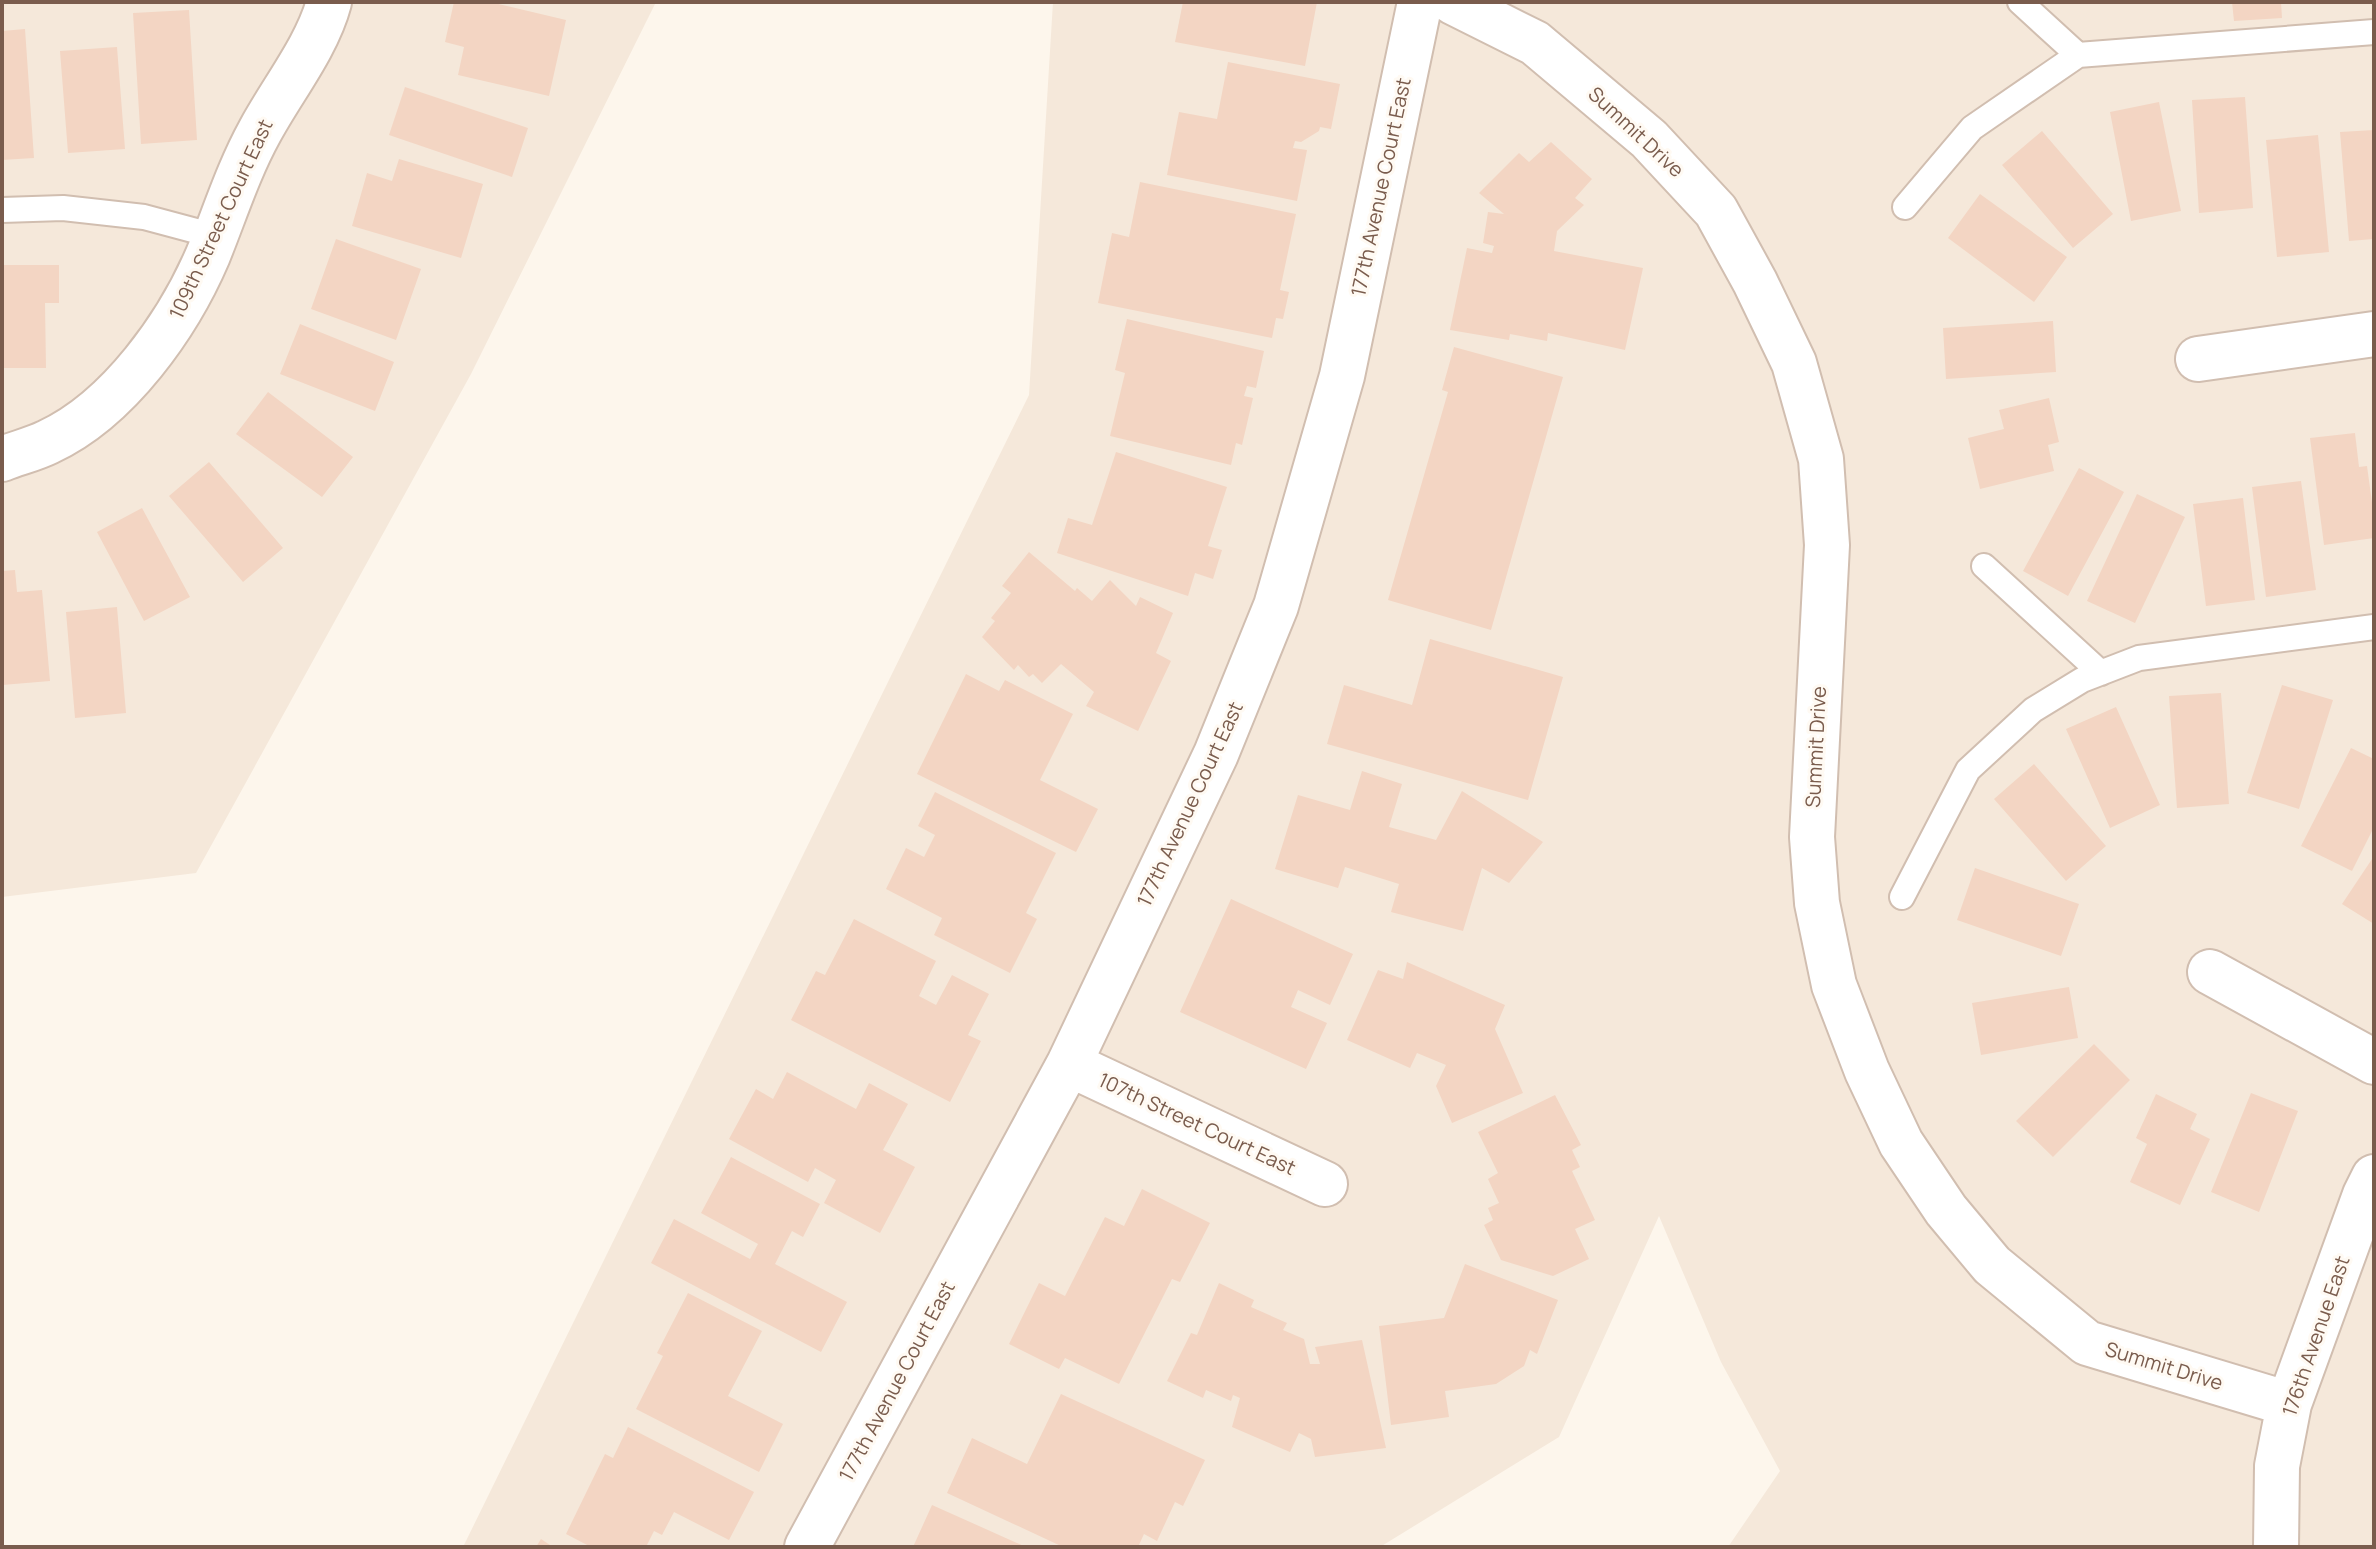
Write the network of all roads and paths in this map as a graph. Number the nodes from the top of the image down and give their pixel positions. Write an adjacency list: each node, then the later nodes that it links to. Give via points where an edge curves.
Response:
1 (329, 2): 9 (street, 109th Street Court East, via 303,61 260,131)
2 (1420, 2): 19 (street, 177th Avenue Court East, via 1342,376 1276,606 1216,754)
3 (1453, 2): 22 (street, Summit Drive, via 1535,43 1649,139 1716,211 1794,363 1821,459 1827,545 1812,837 1817,903 1834,985 1901,1143 1992,1265 2087,1343)
4 (2020, 2): 6 (lane)
5 (2374, 32): 6 (lane)
6 (2078, 55): 7 (lane, via 1972,128)
7 (1905, 207)
8 (2, 210): 9 (lane, via 63,208 144,217)
9 (215, 236): 12 (street, 109th Street Court East, via 175,319 120,389 49,442)
10 (2374, 334): 11 (street)
11 (2198, 359)
12 (2, 459)
13 (1984, 566): 15 (lane)
14 (2374, 627): 15 (lane, via 2139,658)
15 (2101, 673): 16 (lane, via 2033,710 1968,770)
16 (1902, 897)
17 (2210, 972): 18 (street)
18 (2374, 1062)
19 (1069, 1064): 21 (street, 107th Street Court East); 23 (street, 177th Avenue Court East)
20 (2374, 1177): 22 (street, 176th Avenue East)
21 (1325, 1184)
22 (2289, 1404): 24 (street, 176th Avenue East, via 2277,1466)
23 (807, 1547)
24 (2276, 1547)

